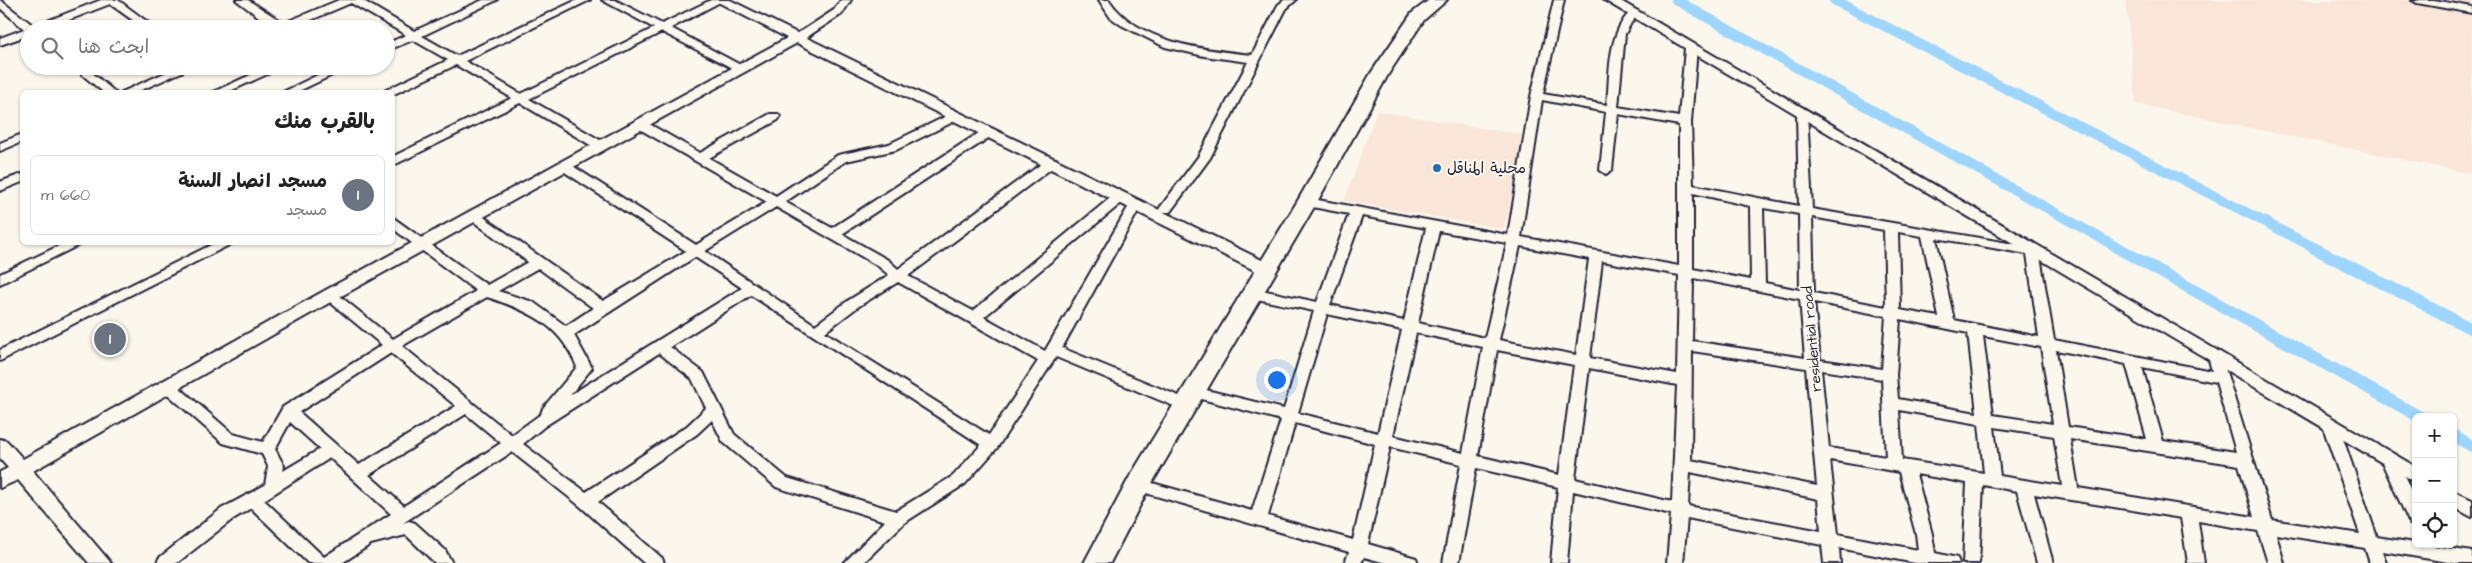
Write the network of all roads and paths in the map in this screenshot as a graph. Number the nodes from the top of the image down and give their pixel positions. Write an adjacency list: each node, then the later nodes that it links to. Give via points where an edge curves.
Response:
1 (111, 0): 20 (street); 21 (street)
2 (241, 0): 22 (street)
3 (348, 0): 23 (street)
4 (354, 0): 24 (street)
5 (585, 0): 35 (street)
6 (607, 0): 27 (street)
7 (720, 0): 27 (street); 30 (street)
8 (738, 0): 30 (street)
9 (846, 0): 30 (street, via 838,12)
10 (1104, 0): 34 (street, via 1120,19 1169,45)
11 (1291, 0): 34 (street, via 1282,7)
12 (1438, 0): 68 (main road, via 1418,17 1380,73)
13 (1559, 0): 46 (street)
14 (1610, 0): 19 (street)
15 (2417, 0): 18 (street)
16 (483, 1): 29 (street)
17 (0, 3): 25 (street)
18 (2469, 10)
19 (1634, 14): 33 (street); 48 (street, via 1620,34)
20 (59, 20)
21 (139, 20)
22 (270, 20)
23 (301, 20)
24 (388, 20)
25 (20, 21)
26 (395, 24): 29 (street)
27 (662, 28): 36 (street); 47 (street)
28 (20, 34): 31 (street)
29 (414, 35): 32 (street); 35 (street)
30 (802, 36): 36 (street); 50 (street); 71 (street)
31 (0, 42)
32 (395, 44)
33 (1691, 48): 49 (street); 52 (street)
34 (1255, 59): 71 (street, via 1204,158)
35 (455, 60): 45 (street); 47 (street)
36 (740, 68): 53 (street)
37 (88, 75): 41 (street)
38 (169, 75): 42 (street)
39 (259, 75): 43 (street)
40 (326, 75): 44 (street)
41 (107, 90)
42 (133, 90)
43 (224, 90)
44 (293, 90)
45 (394, 90)
46 (1537, 96): 48 (street); 80 (street)
47 (520, 99): 56 (street); 59 (street)
48 (1611, 109): 52 (street); 62 (street)
49 (1803, 114): 73 (street, residential road); 85 (street)
50 (956, 116): 54 (street); 67 (street, via 892,147 845,156)
51 (774, 117): 58 (street)
52 (1685, 122): 65 (street)
53 (640, 124): 56 (street); 58 (street)
54 (989, 132): 60 (street); 79 (street)
55 (20, 139): 57 (street)
56 (601, 146): 61 (street)
57 (0, 147)
58 (699, 159): 67 (street)
59 (395, 161)
60 (1052, 162): 66 (street); 90 (street)
61 (564, 166): 74 (street); 84 (street)
62 (1606, 170)
63 (20, 179): 64 (street)
64 (0, 187)
65 (1687, 188): 69 (street); 89 (street)
66 (1120, 197): 70 (street); 101 (street)
67 (776, 202): 79 (street); 84 (street)
68 (1307, 202): 72 (street); 88 (main road)
69 (1756, 203): 73 (street); 93 (street)
70 (1136, 204): 88 (street); 112 (street)
71 (1165, 209): 88 (street)
72 (1357, 211): 76 (street); 99 (street)
73 (1806, 212): 77 (street); 97 (street, residential road)
74 (473, 216): 81 (street); 87 (street)
75 (395, 223): 81 (street)
76 (1433, 226): 80 (street); 103 (street)
77 (1891, 227): 78 (street); 100 (street)
78 (1928, 233): 85 (street); 102 (street)
79 (831, 235): 90 (street, via 882,263)
80 (1514, 241): 86 (street); 108 (street)
81 (423, 244): 94 (street); 96 (street)
82 (73, 245): 91 (street)
83 (223, 245): 113 (street)
84 (695, 252): 92 (street); 98 (street)
85 (2036, 252): 107 (street); 114 (street)
86 (1596, 256): 89 (street); 116 (street)
87 (538, 262): 94 (street); 98 (street)
88 (1269, 265): 95 (main road)
89 (1685, 272): 93 (street); 109 (street)
90 (898, 276): 101 (street); 105 (street, via 854,303)
91 (0, 279)
92 (752, 288): 105 (street); 111 (street)
93 (1758, 288): 97 (street)
94 (486, 292): 106 (street, via 535,308); 110 (street)
95 (1252, 293): 99 (street); 122 (main road)
96 (330, 295): 110 (street); 121 (street)
97 (1807, 298): 100 (street); 117 (street, residential road)
98 (603, 308): 106 (street)
99 (1322, 308): 103 (street); 127 (street)
100 (1892, 314): 102 (street); 118 (street)
101 (974, 318): 112 (street)
102 (1948, 324): 104 (street)
103 (1410, 326): 108 (street); 132 (street)
104 (1975, 330): 107 (street); 128 (street)
105 (816, 332): 134 (street)
106 (564, 334): 129 (street, via 585,368)
107 (2049, 343): 115 (street); 131 (street)
108 (1491, 344): 116 (street); 142 (street)
109 (1684, 345): 117 (street); 120 (street)
110 (392, 346): 124 (street); 126 (street)
111 (661, 347): 125 (street, via 698,376); 129 (street)
112 (1050, 354): 122 (street); 134 (street)
113 (0, 356)
114 (2215, 356): 119 (street); 130 (street)
115 (2132, 359): 119 (street); 136 (street)
116 (1583, 360): 120 (street); 151 (street)
117 (1814, 364): 118 (street); 139 (street, residential road)
118 (1889, 375): 123 (street)
119 (2222, 378): 140 (street)
120 (1684, 381): 143 (street)
121 (168, 386): 137 (street, via 228,440); 145 (street)
122 (1190, 399): 127 (street); 152 (main road)
123 (1890, 403): 128 (street); 144 (street)
124 (466, 407): 133 (street); 146 (street)
125 (713, 410): 159 (street, via 692,430); 165 (street, via 728,438 782,483)
126 (288, 412): 137 (street); 138 (street)
127 (1288, 416): 132 (street); 166 (street)
128 (1986, 420): 131 (street); 149 (street)
129 (540, 422): 133 (street)
130 (2330, 424): 141 (street); 170 (street)
131 (2061, 432): 136 (street); 155 (street)
132 (1384, 440): 142 (street); 173 (street)
133 (512, 444): 159 (street); 164 (street)
134 (991, 444): 165 (street, via 958,480)
135 (0, 446): 145 (street)
136 (2157, 446): 140 (street)
137 (266, 449): 154 (street, via 276,466)
138 (330, 450): 146 (street); 154 (street)
139 (1822, 453): 144 (street); 156 (street, residential road)
140 (2246, 460): 167 (street)
141 (2389, 460): 147 (street); 162 (street)
142 (1470, 461): 151 (street); 185 (street)
143 (1682, 464): 156 (street); 160 (street)
144 (1900, 466): 148 (street); 174 (street, via 1924,534)
145 (20, 470): 150 (street); 176 (street)
146 (357, 474): 164 (street)
147 (2412, 474)
148 (1975, 477): 149 (street); 190 (street)
149 (1993, 480): 153 (street)
150 (0, 481)
151 (1566, 483): 160 (street); 186 (street)
152 (1138, 485): 166 (street); 183 (main road)
153 (2023, 485): 155 (street); 191 (street)
154 (272, 486): 157 (street, via 265,494)
155 (2071, 492): 163 (street)
156 (1825, 494): 168 (street, residential road)
157 (252, 500): 177 (street, via 227,514); 178 (street)
158 (2457, 500): 161 (street)
159 (586, 501): 181 (street)
160 (1680, 509): 168 (street); 187 (street)
161 (2472, 509)
162 (2412, 510)
163 (2188, 512): 167 (street); 192 (street)
164 (402, 514): 169 (street)
165 (898, 518): 182 (street)
166 (1258, 520): 173 (street)
167 (2266, 526): 170 (street); 193 (street)
168 (1830, 540): 174 (street); 188 (street, residential road)
169 (358, 542): 179 (street); 180 (street, via 409,528)
170 (2371, 542): 171 (street); 194 (street)
171 (2412, 546)
172 (2429, 548): 175 (street)
173 (1356, 556): 184 (street)
174 (1927, 558): 189 (street)
175 (2472, 559)
176 (101, 563)
177 (165, 563)
178 (319, 563)
179 (328, 563)
180 (444, 563)
181 (656, 563)
182 (852, 563)
183 (1097, 563)
184 (1410, 563)
185 (1451, 563)
186 (1559, 563)
187 (1675, 563)
188 (1832, 563)
189 (1951, 563)
190 (1971, 563)
191 (2045, 563)
192 (2196, 563)
193 (2276, 563)
194 (2378, 563)

